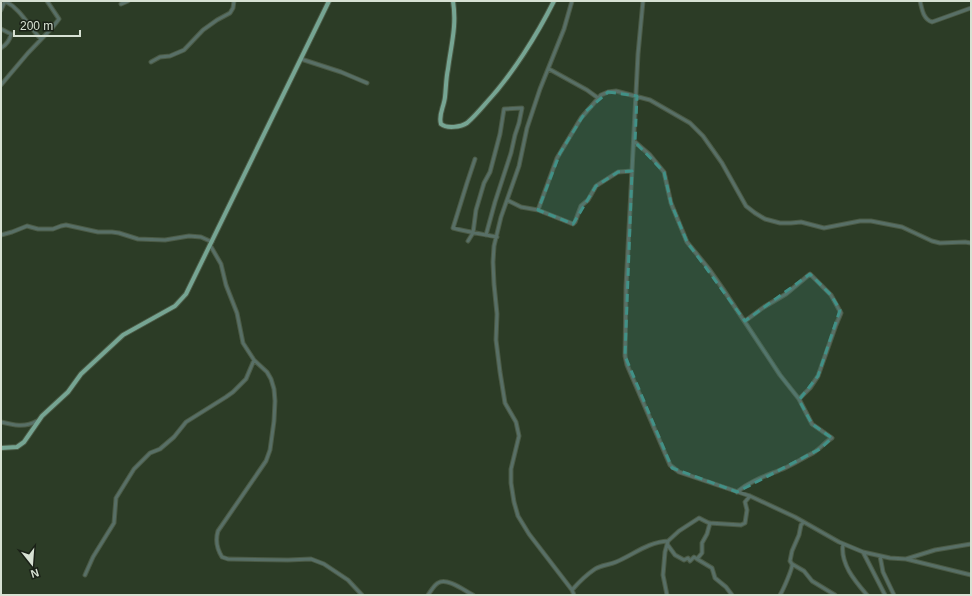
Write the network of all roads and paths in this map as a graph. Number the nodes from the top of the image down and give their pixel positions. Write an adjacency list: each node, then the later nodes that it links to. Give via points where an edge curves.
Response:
1 (5, 1): 13 (street); 15 (street, via 13,5)
2 (46, 1): 15 (street, via 59,18)
3 (128, 1): 11 (street)
4 (234, 1): 18 (street, via 230,13 203,30 184,50)
5 (329, 1): 17 (main road)
6 (453, 1): 7 (main road, via 454,33 444,103 439,116 441,124 447,127 460,126 467,122 496,92 539,29)
7 (554, 1)
8 (572, 1): 19 (street)
9 (643, 1): 22 (street)
10 (920, 1): 12 (street, via 924,15 930,22)
11 (120, 4)
12 (971, 8)
13 (1, 11)
14 (1, 28): 16 (street, via 11,34 6,45)
15 (41, 39): 21 (street)
16 (1, 48)
17 (300, 59): 20 (street); 34 (main road)
18 (151, 62)
19 (549, 69): 23 (street); 27 (street, via 529,121 519,166)
20 (367, 83)
21 (1, 85)
22 (637, 96): 23 (street, via 611,91); 24 (street); 35 (street, via 658,104 693,125 727,170 746,206 765,219 780,223 801,222 824,228 871,221 902,227 940,243)
23 (598, 98): 28 (street, via 581,118 560,153)
24 (635, 142): 26 (street); 36 (street, via 660,166 671,203 687,242)
25 (475, 159): 29 (street, via 453,228)
26 (632, 171): 28 (street, via 618,172 596,186 581,206 573,224); 42 (street, via 624,330 627,365 672,468)
27 (507, 200): 28 (street, via 521,207); 32 (street)
28 (538, 210)
29 (473, 233): 31 (street); 31 (street, via 476,210 490,172 504,109 522,108); 33 (street)
30 (1, 235): 34 (street, via 27,226 53,229 66,225 142,239 200,237)
31 (486, 235): 32 (street)
32 (497, 237): 56 (street, via 493,252 493,269 498,314 498,361 505,403 516,422 519,436 511,469 514,502 518,516 529,534)
33 (468, 242)
34 (211, 244): 37 (street, via 221,264 237,313 242,340); 39 (main road, via 181,300 175,306 123,335 82,374)
35 (971, 244)
36 (745, 321): 38 (street); 38 (street, via 786,294 810,274 831,295 841,314 818,376)
37 (254, 360): 54 (street, via 246,379 233,392 186,422 174,437 160,449 150,453 134,469 116,498 114,523); 57 (street, via 267,372 274,389 275,414 271,444 263,466 218,531 218,551 222,557 228,559 311,559 324,564 348,580)
38 (798, 399): 42 (street, via 812,424 832,438 814,453 744,486)
39 (39, 421): 40 (street, via 24,426); 41 (main road, via 21,445)
40 (1, 422)
41 (1, 448)
42 (737, 492): 43 (street)
43 (750, 496): 44 (street); 45 (street, via 745,502 745,523)
44 (804, 522): 47 (street); 53 (street, via 792,551)
45 (710, 523): 46 (street, via 696,519); 51 (street, via 702,543 702,553)
46 (667, 543): 51 (street, via 675,555 684,560); 56 (street, via 645,546 614,563 599,567); 61 (street, via 662,576)
47 (843, 544): 49 (street); 65 (street, via 847,567)
48 (971, 544): 52 (street, via 935,550)
49 (863, 552): 50 (street); 66 (street)
50 (880, 556): 52 (street); 67 (street, via 883,572)
51 (696, 558): 62 (street, via 712,568 715,578)
52 (906, 560): 55 (street)
53 (792, 564): 63 (street); 64 (street, via 804,571 812,581)
54 (85, 575)
55 (971, 575)
56 (572, 590): 60 (street)
57 (362, 595)
58 (428, 595): 59 (street, via 436,584 443,582 459,586)
59 (473, 595)
60 (574, 595)
61 (667, 595)
62 (732, 595)
63 (780, 595)
64 (835, 595)
65 (867, 595)
66 (885, 595)
67 (894, 595)

